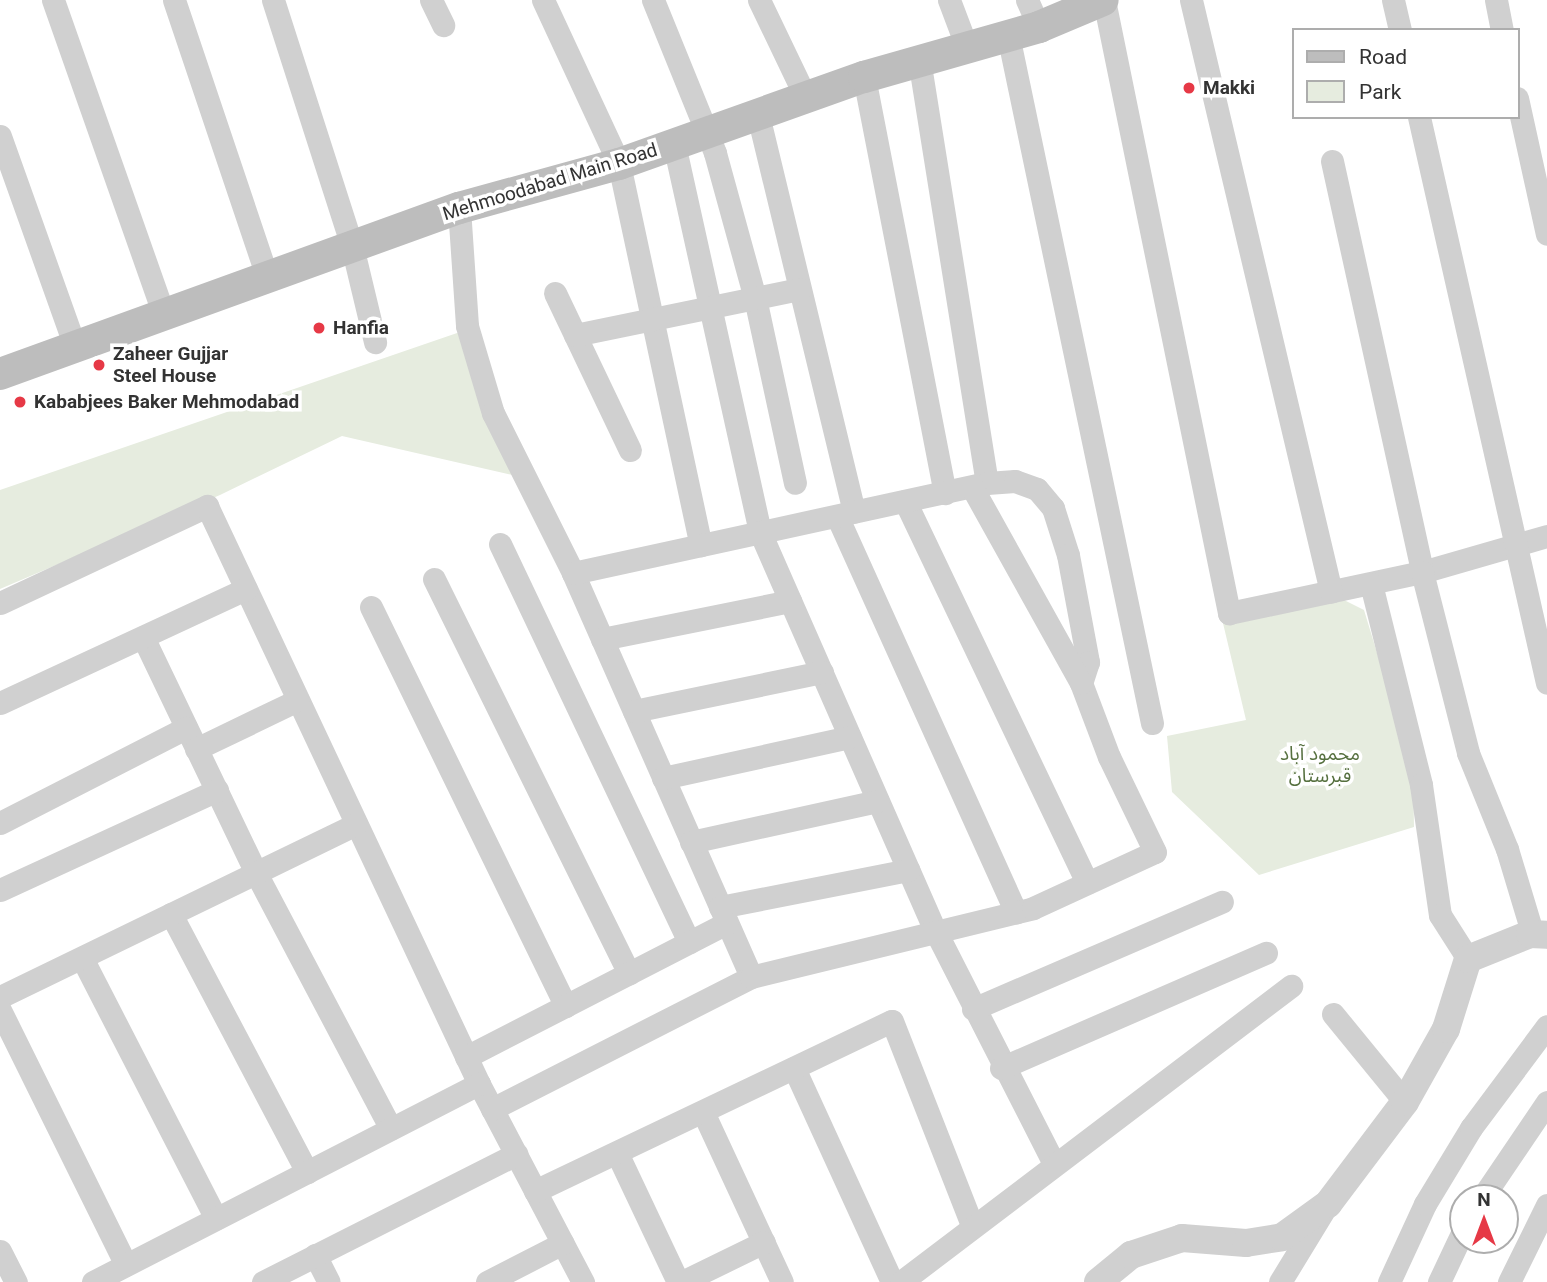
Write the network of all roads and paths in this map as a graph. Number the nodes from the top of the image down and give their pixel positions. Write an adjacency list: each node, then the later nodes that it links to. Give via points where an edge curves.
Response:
1 (53, 0): 38 (street)
2 (174, 0): 33 (street)
3 (273, 0): 32 (street)
4 (431, 0): 14 (street)
5 (543, 0): 29 (street)
6 (653, 0): 25 (street)
7 (759, 0): 21 (street)
8 (949, 0): 18 (street)
9 (1191, 0): 60 (street)
10 (1393, 0): 15 (street)
11 (1496, 0): 16 (street)
12 (1093, 2): 13 (main road, Mehmoodabad Main Road); 60 (street, via 1229,613)
13 (1033, 14): 17 (main road, Mehmoodabad Main Road)
14 (443, 25)
15 (1400, 28)
16 (1502, 28)
17 (1008, 35): 18 (main road, Mehmoodabad Main Road); 72 (street)
18 (966, 46): 19 (main road, Mehmoodabad Main Road)
19 (919, 60): 20 (main road, Mehmoodabad Main Road); 46 (street)
20 (864, 77): 21 (main road, Mehmoodabad Main Road); 47 (street)
21 (806, 98): 23 (main road, Mehmoodabad Main Road)
22 (1519, 107): 31 (street)
23 (758, 114): 25 (main road, Mehmoodabad Main Road); 34 (street)
24 (1419, 119): 54 (street)
25 (707, 132): 27 (main road, Mehmoodabad Main Road); 36 (street)
26 (0, 136): 42 (street)
27 (674, 144): 29 (main road, Mehmoodabad Main Road); 37 (street)
28 (1332, 161): 55 (street)
29 (619, 164): 30 (main road, Mehmoodabad Main Road); 39 (street)
30 (459, 208): 32 (main road, Mehmoodabad Main Road); 56 (street, via 467,326 493,413)
31 (1547, 234)
32 (352, 246): 33 (main road, Mehmoodabad Main Road); 41 (street)
33 (267, 276): 38 (main road, Mehmoodabad Main Road)
34 (799, 289): 36 (street); 49 (street)
35 (555, 293): 40 (street)
36 (755, 298): 37 (street); 45 (street)
37 (709, 308): 39 (street); 50 (street)
38 (163, 313): 42 (main road, Mehmoodabad Main Road)
39 (653, 319): 40 (street); 53 (street)
40 (575, 335): 44 (street)
41 (375, 342)
42 (75, 344): 43 (main road, Mehmoodabad Main Road)
43 (0, 374)
44 (630, 450)
45 (795, 483)
46 (980, 485): 47 (street); 67 (street); 67 (street, via 1015,481 1037,489 1053,508 1068,555 1088,662)
47 (945, 493): 48 (street)
48 (905, 501): 49 (street); 83 (street)
49 (846, 514): 50 (street); 86 (street)
50 (760, 532): 53 (street); 61 (street)
51 (1547, 536): 54 (street)
52 (500, 544): 91 (street)
53 (701, 545): 56 (street)
54 (1515, 545): 55 (street); 68 (street)
55 (1422, 572): 58 (street); 90 (street, via 1468,753)
56 (573, 573): 65 (street)
57 (434, 579): 95 (street)
58 (1371, 584): 60 (street); 94 (street, via 1421,785 1440,915)
59 (246, 589): 62 (street, via 207,506); 64 (street); 69 (street)
60 (1331, 592)
61 (790, 601): 65 (street); 66 (street)
62 (0, 603)
63 (371, 607): 99 (street)
64 (142, 637): 70 (street); 74 (street)
65 (602, 639): 71 (street)
66 (822, 672): 71 (street); 73 (street)
67 (1081, 683): 83 (street, via 1109,757 1155,852)
68 (1547, 683)
69 (298, 700): 74 (street); 79 (street)
70 (0, 703)
71 (634, 711): 75 (street)
72 (1152, 723)
73 (850, 737): 75 (street); 77 (street)
74 (191, 739): 76 (street); 78 (street)
75 (663, 778): 80 (street)
76 (217, 790): 82 (street); 84 (street)
77 (878, 801): 80 (street); 81 (street)
78 (0, 823)
79 (356, 824): 82 (street); 104 (street)
80 (691, 842): 88 (street)
81 (908, 870): 88 (street); 89 (street)
82 (256, 873): 87 (street); 112 (street)
83 (1087, 883): 86 (street)
84 (0, 890)
85 (1222, 902): 100 (street)
86 (1016, 913): 89 (street)
87 (171, 914): 93 (street); 116 (street)
88 (723, 915): 91 (street); 96 (street)
89 (936, 932): 96 (street); 100 (street)
90 (1540, 935): 94 (street)
91 (690, 942): 95 (street)
92 (1265, 953): 106 (street)
93 (82, 958): 98 (street); 121 (street)
94 (1468, 959): 108 (street, via 1446,1029)
95 (629, 974): 99 (street)
96 (751, 977): 110 (street)
97 (1291, 986): 115 (street)
98 (0, 997)
99 (566, 1006): 104 (street)
100 (973, 1009): 106 (street)
101 (0, 1010): 128 (street)
102 (1333, 1014): 108 (street)
103 (1547, 1026): 141 (street, via 1471,1128 1425,1204)
104 (466, 1057): 107 (street)
105 (794, 1068): 111 (street); 122 (street, via 892,1021); 137 (street)
106 (1001, 1068): 115 (street)
107 (478, 1084): 110 (street); 112 (street)
108 (1405, 1102): 119 (street)
109 (1547, 1102): 117 (street)
110 (492, 1109): 114 (street)
111 (703, 1112): 113 (street); 123 (street)
112 (391, 1129): 116 (street)
113 (617, 1153): 118 (street); 135 (street)
114 (516, 1154): 118 (street); 127 (street)
115 (1054, 1164): 122 (street)
116 (306, 1172): 121 (street)
117 (1491, 1184)
118 (535, 1191): 124 (street)
119 (1328, 1204): 139 (street, via 1282,1237 1246,1243 1182,1238 1131,1255); 140 (street)
120 (1547, 1205): 143 (street)
121 (216, 1219): 128 (street)
122 (972, 1225): 138 (street)
123 (764, 1242): 135 (street); 136 (street)
124 (563, 1243): 133 (street); 134 (street)
125 (0, 1251): 129 (street)
126 (1452, 1254): 142 (street)
127 (315, 1255): 131 (street); 132 (street)
128 (126, 1265): 130 (street)
129 (16, 1282)
130 (93, 1282)
131 (263, 1282)
132 (329, 1282)
133 (487, 1282)
134 (583, 1282)
135 (680, 1282)
136 (782, 1282)
137 (892, 1282)
138 (901, 1282)
139 (1098, 1282)
140 (1280, 1282)
141 (1390, 1282)
142 (1439, 1282)
143 (1510, 1282)

